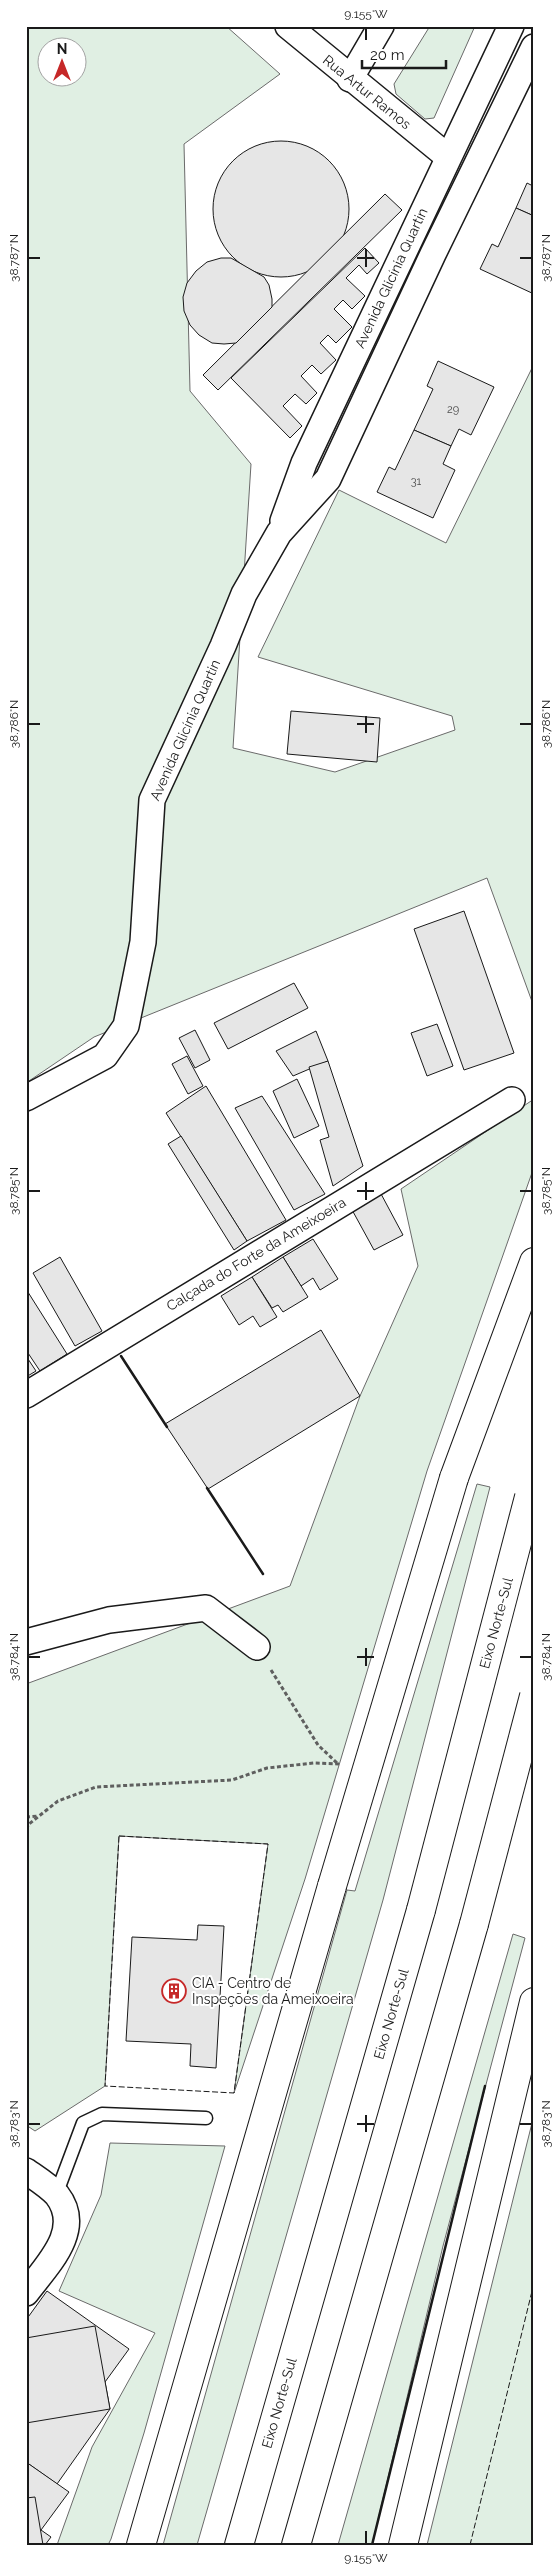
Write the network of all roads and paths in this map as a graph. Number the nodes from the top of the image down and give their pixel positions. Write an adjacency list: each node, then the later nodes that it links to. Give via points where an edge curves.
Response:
1 (288, 26): 5 (street, Rua Artur Ramos)
2 (381, 26): 5 (street)
3 (511, 26): 6 (street, Avenida Glicínia Quartin)
4 (534, 47): 7 (street, Avenida Glicínia Quartin)
5 (350, 79): 6 (street, Rua Artur Ramos)
6 (448, 157): 7 (lane); 8 (street, Avenida Glicínia Quartin, via 304,463)
7 (473, 176): 8 (street, Avenida Glicínia Quartin, via 328,479)
8 (279, 533): 9 (street, Avenida Glicínia Quartin, via 244,594 152,800 143,942 126,1026 105,1056)
9 (26, 1098)
10 (512, 1100): 12 (street, Calçada do Forte da Ameixoeira)
11 (534, 1262): 25 (highway, bridge, via 454,1478)
12 (26, 1395)
13 (531, 1489): 26 (highway, Eixo Norte-Sul, bridge, via 421,1910)
14 (26, 1642): 15 (street, via 108,1620 206,1608)
15 (257, 1647): 17 (path, via 318,1745 339,1764 267,1768 232,1780 96,1787 58,1801)
16 (534, 1696): 27 (highway, bridge, via 474,1924)
17 (38, 1816): 18 (path); 19 (path)
18 (26, 1817)
19 (26, 1829)
20 (534, 2002): 28 (highway)
21 (206, 2118): 23 (lane, via 102,2114 92,2117 83,2123)
22 (26, 2171): 23 (street)
23 (56, 2194): 24 (street, via 65,2209 68,2227 60,2247)
24 (26, 2293)
25 (140, 2545)
26 (239, 2545)
27 (296, 2545)
28 (403, 2545)

